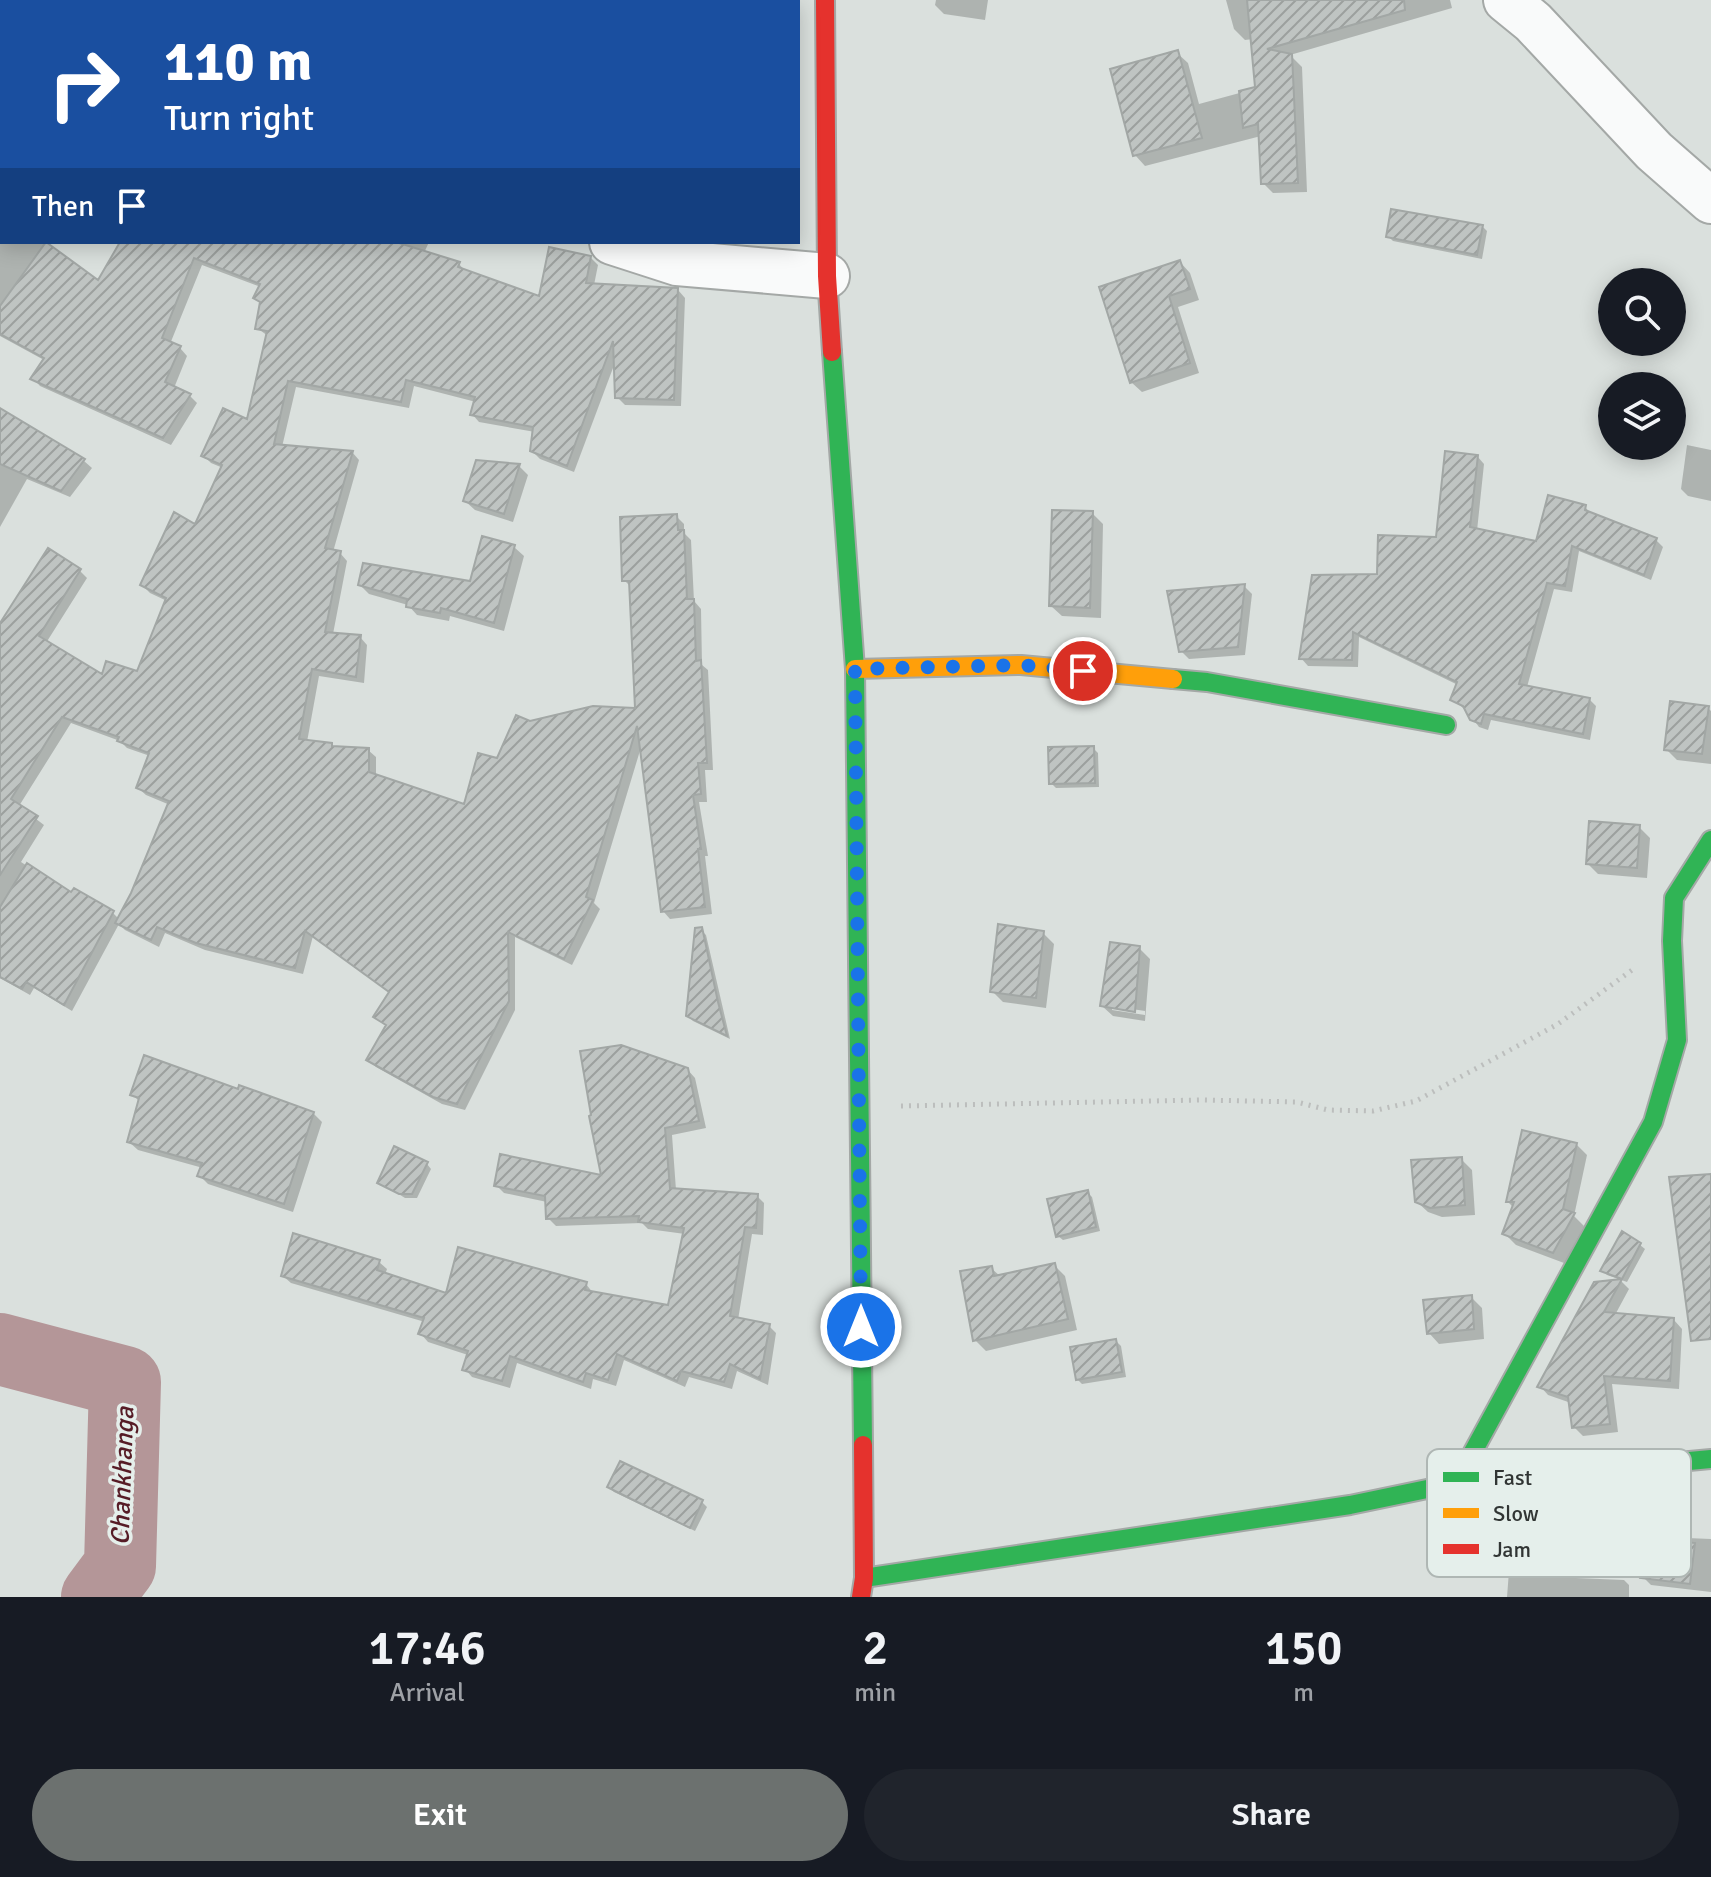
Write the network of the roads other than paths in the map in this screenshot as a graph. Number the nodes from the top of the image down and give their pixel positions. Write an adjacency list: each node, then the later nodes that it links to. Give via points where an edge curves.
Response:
1 (825, 0): 5 (street)
2 (1506, 0): 3 (street, via 1654,151)
3 (1711, 201)
4 (618, 244): 5 (street, via 677,263)
5 (827, 276): 6 (street)
6 (855, 669): 7 (street, via 1021,665 1207,682); 13 (street)
7 (1446, 725)
8 (1711, 840): 9 (street, via 1674,898 1677,1040 1653,1122)
9 (1475, 1449)
10 (1711, 1459): 11 (street)
11 (1691, 1461)
12 (1427, 1489): 13 (street)
13 (862, 1588)

